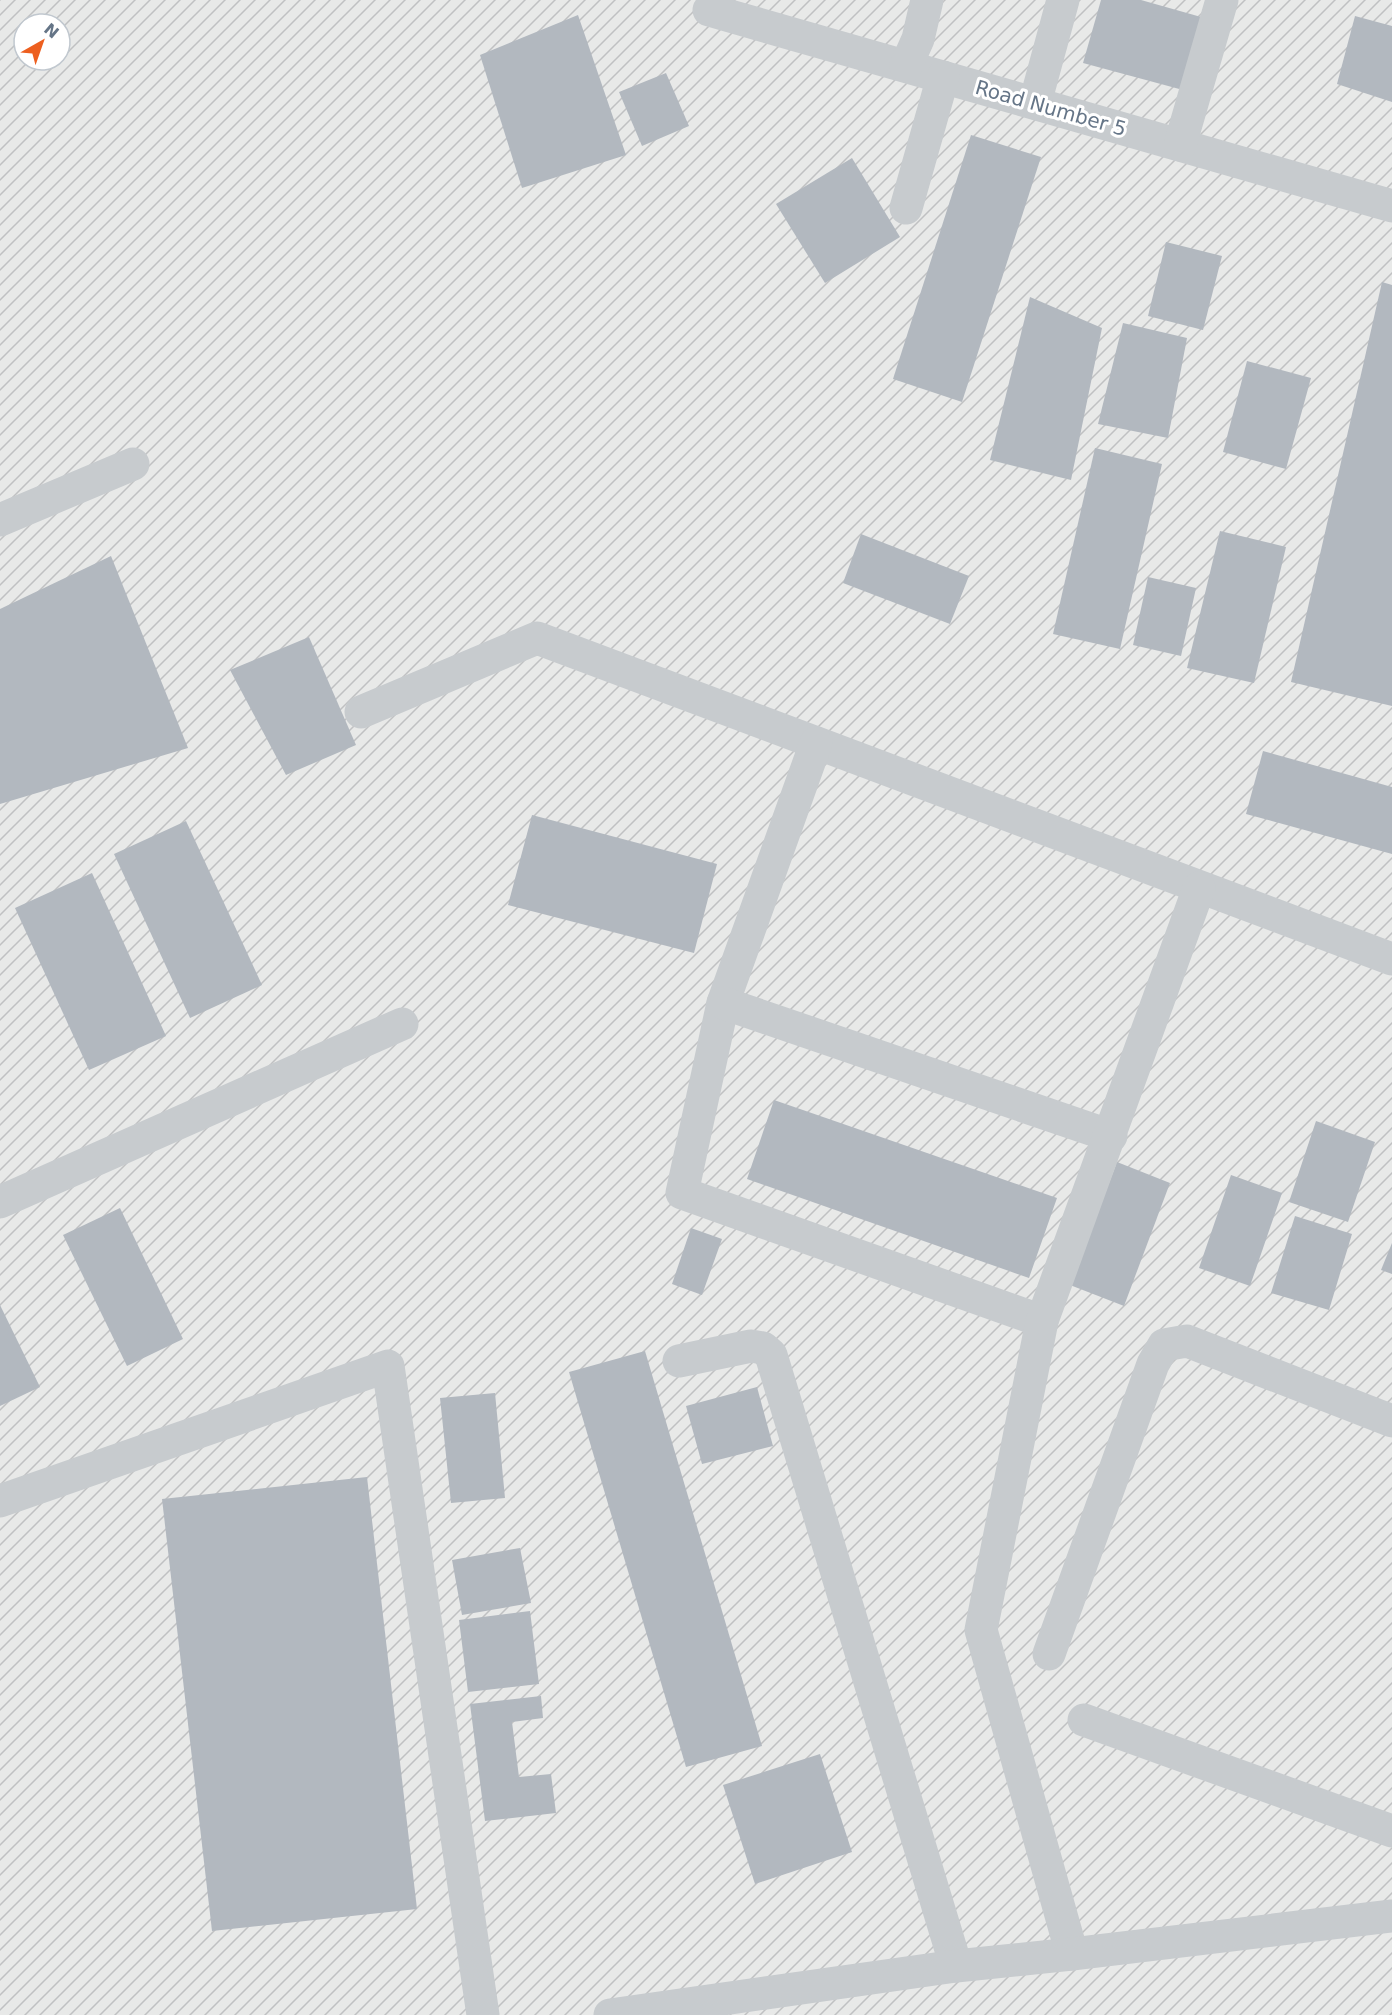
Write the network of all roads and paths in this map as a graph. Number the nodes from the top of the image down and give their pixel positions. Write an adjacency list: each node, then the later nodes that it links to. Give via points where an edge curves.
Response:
1 (927, 0): 5 (street, via 918,39)
2 (1063, 0): 7 (street)
3 (1222, 0): 8 (street)
4 (709, 10): 5 (street, Road Number 5)
5 (906, 66): 6 (street, Road Number 5)
6 (944, 77): 7 (street, Road Number 5); 10 (street)
7 (1035, 103): 8 (street, Road Number 5)
8 (1180, 145): 9 (street, Road Number 5)
9 (1392, 206)
10 (906, 208)
11 (133, 464): 12 (street)
12 (0, 520)
13 (361, 712): 14 (street, via 537,638)
14 (816, 743): 15 (street); 17 (street)
15 (1199, 888): 16 (street); 19 (street)
16 (1392, 959)
17 (723, 1003): 19 (street); 21 (street, via 682,1193)
18 (402, 1024): 20 (street)
19 (1111, 1136): 21 (street)
20 (0, 1202)
21 (1042, 1321): 29 (street, via 981,1630)
22 (679, 1361): 30 (street, via 751,1346 763,1348 771,1355)
23 (1392, 1421): 25 (street, via 1187,1341 1164,1346 1153,1364)
24 (0, 1501): 31 (street, via 388,1366)
25 (1049, 1654)
26 (1084, 1720): 27 (street)
27 (1392, 1832)
28 (1390, 1909): 29 (street)
29 (1072, 1954): 30 (street)
30 (956, 1966): 32 (street)
31 (483, 2015)
32 (610, 2015)

